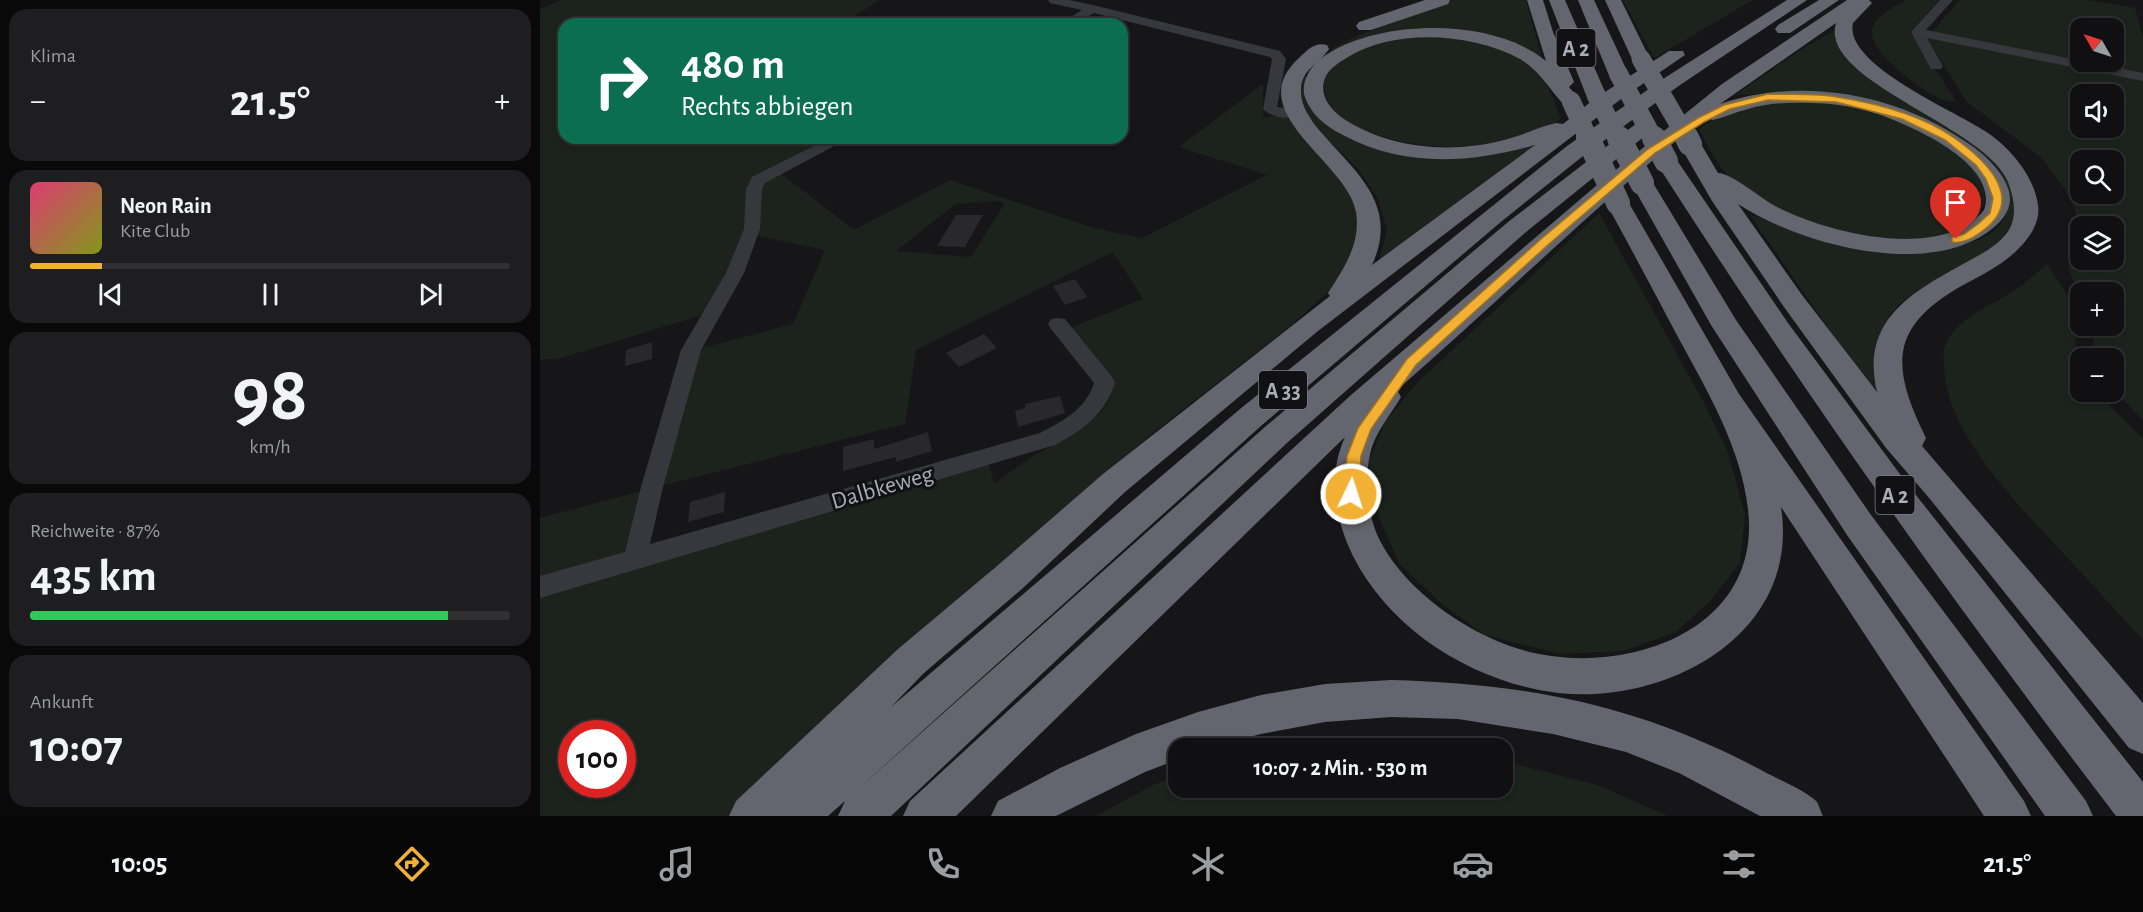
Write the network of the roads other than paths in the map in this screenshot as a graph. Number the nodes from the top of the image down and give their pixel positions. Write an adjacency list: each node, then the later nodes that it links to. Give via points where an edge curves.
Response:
1 (1054, 0): 13 (street)
2 (1442, 0): 22 (highway, via 1352,31 1313,54 1299,68 1292,84)
3 (1535, 0): 21 (highway)
4 (1557, 0): 20 (highway, A 2)
5 (1586, 0): 20 (highway, A 2)
6 (1613, 0): 24 (highway, bridge, via 1641,59)
7 (1768, 0): 14 (highway)
8 (1799, 0): 35 (highway, A 33, via 1664,87 1494,216 1251,417)
9 (1831, 0): 36 (highway, A 33, via 1678,101 1518,227 1277,434)
10 (1859, 0): 24 (highway, via 1738,82)
11 (1866, 0): 30 (highway, via 1853,9 1843,24 1844,42 1851,51 1880,77 1957,122 1996,151 2019,180 2028,205 2021,234 2007,248 1922,299 1907,313 1894,335 1889,378 1895,403)
12 (1947, 0): 16 (street)
13 (1093, 9): 15 (street); 22 (street, via 1275,54 1279,59 1270,109)
14 (1740, 16)
15 (1077, 18)
16 (1917, 33): 18 (street); 19 (street)
17 (1693, 44): 20 (highway)
18 (1936, 66)
19 (2143, 77)
20 (1610, 87): 21 (highway, via 1574,120 1523,141 1471,152 1393,147 1349,131 1323,111 1313,88 1316,75 1325,64 1354,46 1390,36 1436,33 1488,41 1524,54 1539,63); 24 (highway, A 2, bridge); 25 (highway, A 2, bridge); 27 (highway)
21 (1571, 101): 25 (highway, bridge)
22 (1295, 113): 27 (highway, via 1351,177 1364,199 1370,225 1366,249 1352,280)
23 (830, 144): 31 (street, via 758,180 752,229 735,273 691,350)
24 (1676, 153): 24 (highway, via 1701,120 1727,107 1794,97 1836,99 1905,117 1948,138 1979,163 1998,198 1995,214 1968,236 1916,245 1859,242 1769,213); 28 (highway, via 1545,241); 30 (highway, via 1724,201 1897,440); 42 (highway, A 2, via 1732,264 1840,419 1930,542)
25 (1630, 193): 29 (highway); 41 (highway, A 2, via 1725,325 1859,525)
26 (1058, 324): 31 (street, Dalbkeweg, via 1105,382 1097,404 1087,415 1047,439)
27 (1308, 326): 34 (highway, via 1114,483 911,661)
28 (1412, 362): 29 (highway, via 1365,428 1354,456 1351,494 1365,549 1411,608 1444,632 1485,654 1538,672 1592,676 1634,671 1681,657 1738,613 1754,584 1766,545 1765,513 1757,475); 37 (highway, via 1362,403)
29 (1728, 402): 40 (highway)
30 (1942, 490): 33 (highway)
31 (635, 559): 32 (street, Dalbkeweg)
32 (540, 587)
33 (2143, 734)
34 (750, 816)
35 (796, 816)
36 (860, 816)
37 (925, 816)
38 (1013, 816): 39 (highway, via 1116,763 1244,717 1311,704 1426,698 1483,702 1564,716 1625,732 1697,761)
39 (1801, 816)
40 (2009, 816)
41 (2071, 816)
42 (2143, 816)

